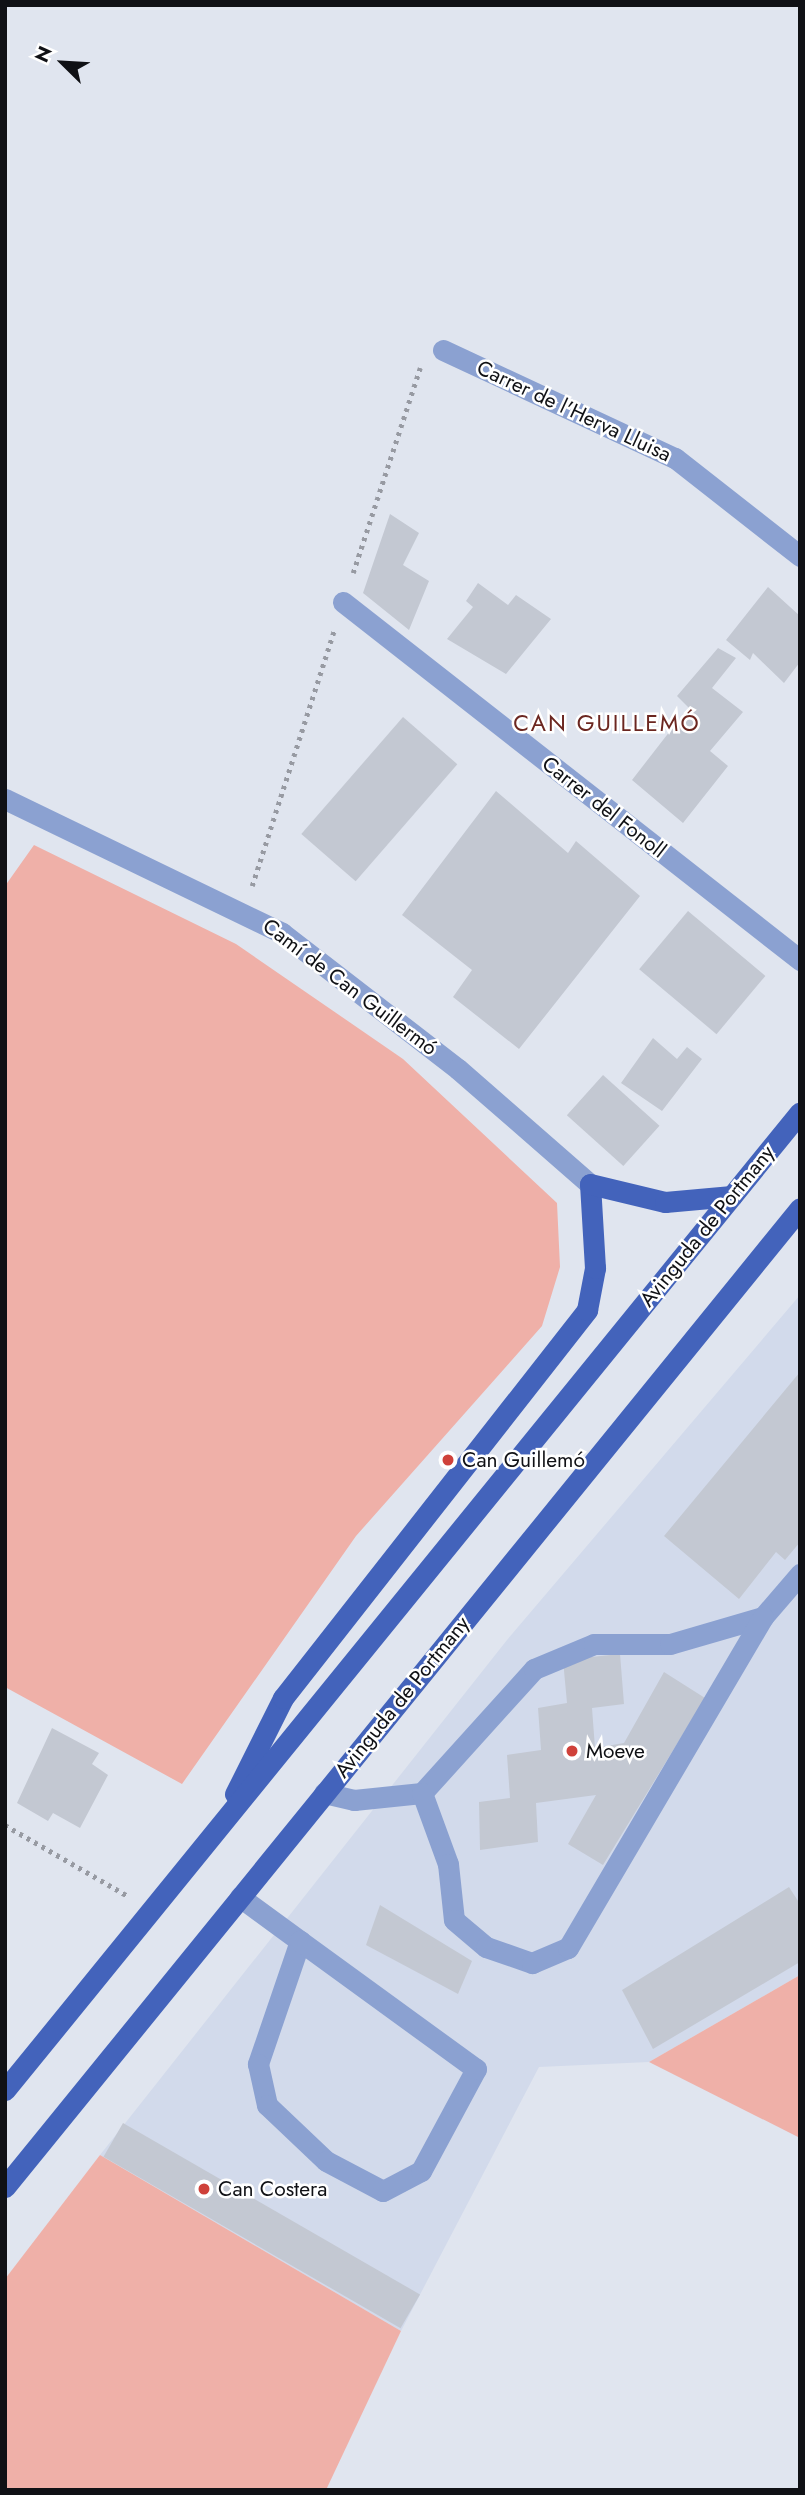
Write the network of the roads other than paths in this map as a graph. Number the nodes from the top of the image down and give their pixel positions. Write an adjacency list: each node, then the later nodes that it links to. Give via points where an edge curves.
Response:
1 (443, 350): 2 (street, Carrer de l'Herva Lluisa, via 675,458)
2 (800, 556)
3 (343, 602): 5 (street, Carrer del Fonoll)
4 (5, 799): 7 (street, Camí de Can Guillermó, via 282,933 458,1069)
5 (800, 960)
6 (800, 1112): 8 (main road, Avinguda de Portmany)
7 (590, 1184): 8 (main road, via 665,1202); 14 (main road, via 594,1268 587,1310 283,1698)
8 (732, 1196): 14 (main road, Avinguda de Portmany)
9 (800, 1208): 12 (main road, Avinguda de Portmany)
10 (800, 1574): 11 (street)
11 (763, 1617): 13 (street, via 670,1644 594,1644 534,1669); 13 (street, via 568,1948 532,1963 486,1947 454,1920 447,1864)
12 (324, 1793): 13 (street, via 354,1800); 15 (main road, Avinguda de Portmany)
13 (422, 1794)
14 (217, 1830): 17 (main road, Avinguda de Portmany)
15 (240, 1897): 16 (street); 18 (main road, Avinguda de Portmany)
16 (300, 1941): 16 (street, via 258,2064 267,2105 326,2161 383,2191 421,2171 477,2068)
17 (5, 2090)
18 (5, 2187)

